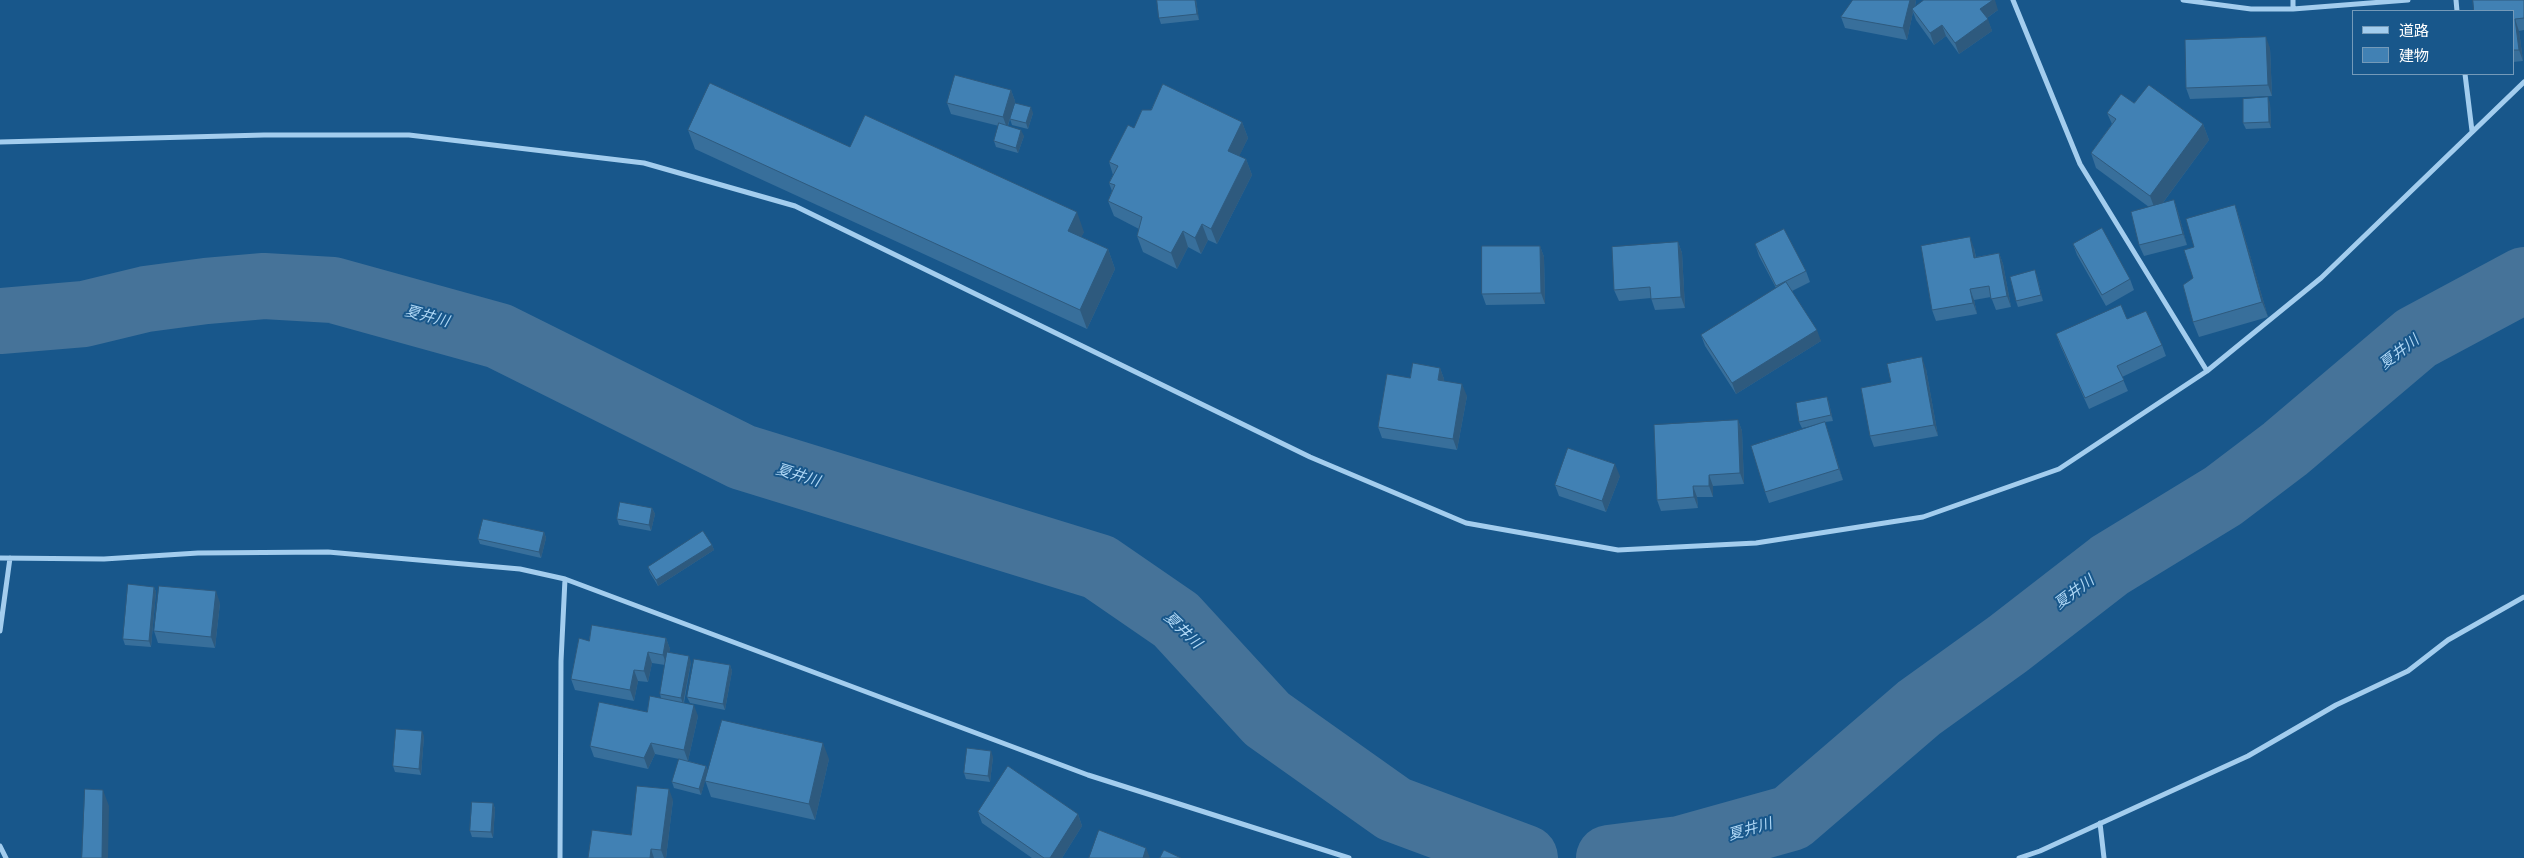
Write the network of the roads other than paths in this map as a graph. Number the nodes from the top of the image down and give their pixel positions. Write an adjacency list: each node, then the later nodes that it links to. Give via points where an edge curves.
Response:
1 (2013, 0): 10 (street, via 2080,164)
2 (2183, 0): 5 (street, via 2251,9)
3 (2293, 0): 5 (street)
4 (2408, 0): 5 (street)
5 (2293, 8)
6 (2465, 75): 8 (street)
7 (2524, 82): 8 (street)
8 (2472, 131): 10 (street, via 2321,278)
9 (0, 142): 10 (street, via 410,135 644,163 795,206 1310,457 1466,522 1618,550 1756,542 1922,517 2058,469)
10 (2207, 370)
11 (0, 558): 12 (street)
12 (10, 558): 13 (street, via 104,559 198,553 328,552 520,569); 15 (street)
13 (565, 578): 19 (street, via 561,661); 20 (street, via 1088,775)
14 (2524, 597): 16 (street, via 2448,640 2408,670 2336,705 2248,756)
15 (0, 631)
16 (2100, 823): 21 (street); 22 (street)
17 (0, 846): 18 (street)
18 (6, 858)
19 (560, 858)
20 (1349, 858)
21 (2019, 858)
22 (2104, 858)

